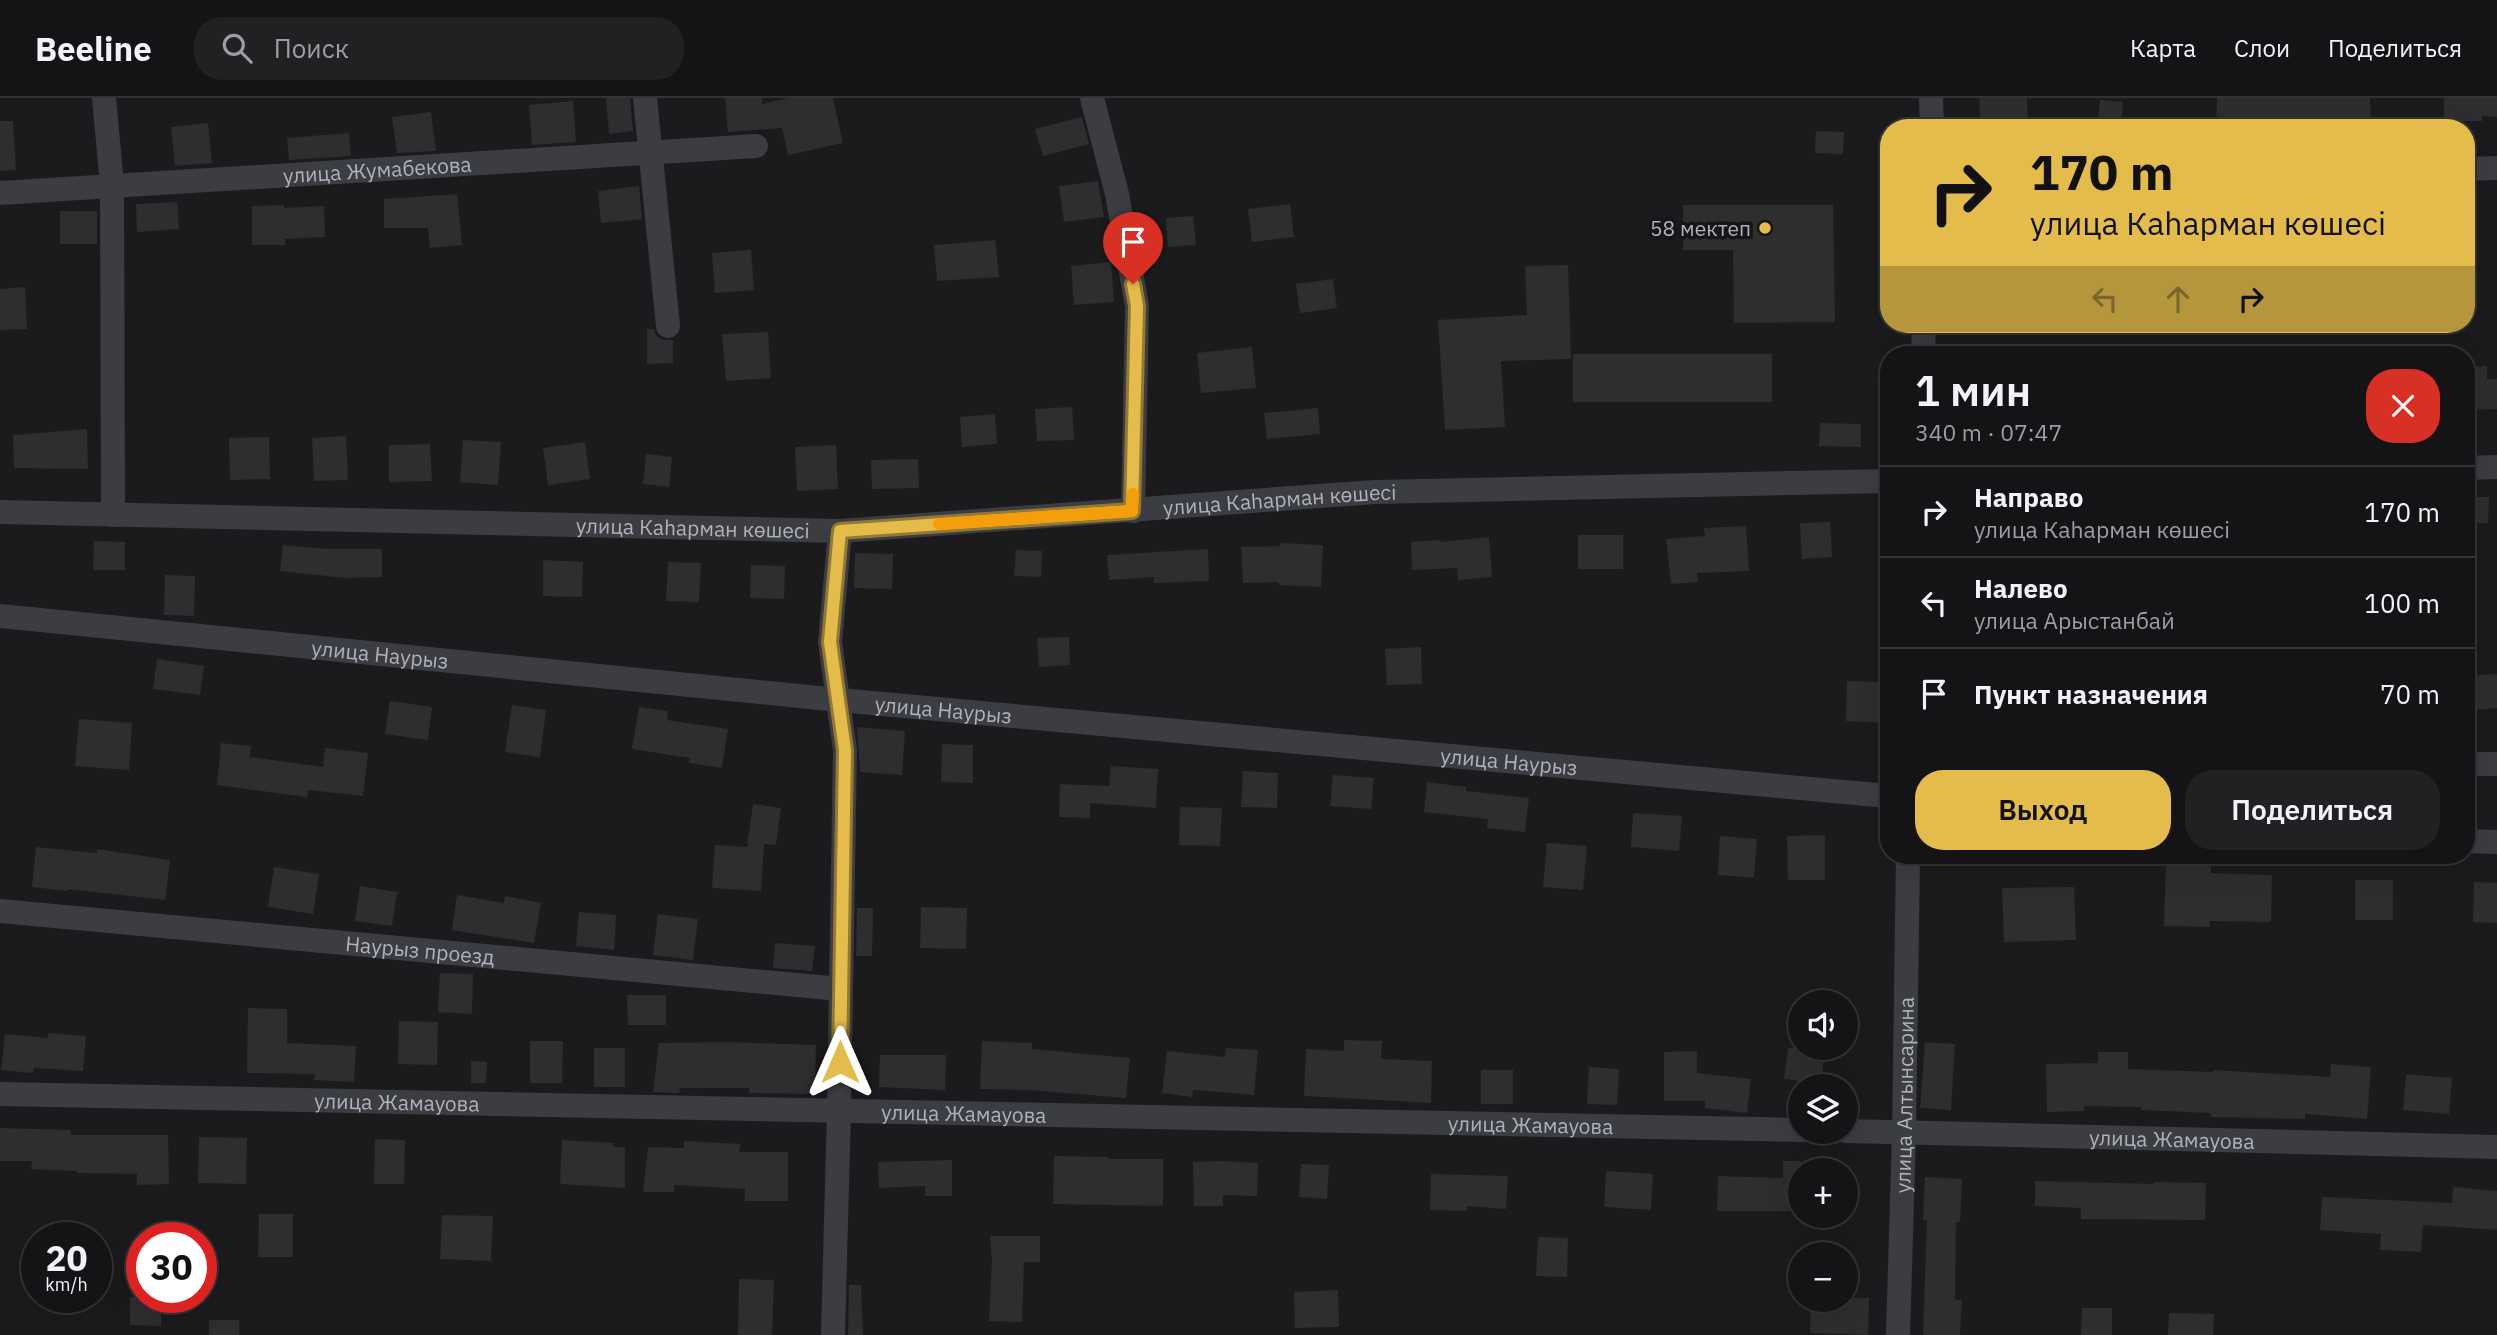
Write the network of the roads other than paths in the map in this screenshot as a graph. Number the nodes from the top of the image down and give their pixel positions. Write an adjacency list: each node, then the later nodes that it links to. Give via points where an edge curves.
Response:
1 (104, 98): 10 (street)
2 (645, 98): 7 (street)
3 (1092, 98): 16 (street, via 1117,194 1137,306)
4 (1931, 98): 5 (street)
5 (1932, 119)
6 (756, 146): 7 (street, улица Жумабекова)
7 (650, 151): 10 (street, улица Жумабекова); 12 (street)
8 (2497, 168): 9 (street)
9 (2475, 169)
10 (112, 185): 11 (street, улица Жумабекова); 18 (street)
11 (0, 193)
12 (668, 327)
13 (2497, 467): 14 (street)
14 (2475, 468)
15 (1880, 481): 16 (street, улица Каһарман көшесі, via 1375,492)
16 (1132, 511): 19 (street, улица Каһарман көшесі)
17 (0, 513): 18 (street, улица Каһарман көшесі)
18 (113, 515): 19 (street, улица Каһарман көшесі)
19 (840, 531): 21 (street, via 830,642)
20 (0, 616): 21 (street, улица Наурыз)
21 (839, 700): 24 (street, улица Наурыз); 29 (street, via 845,750)
22 (2475, 764): 23 (street)
23 (2497, 764)
24 (1880, 795)
25 (2475, 841): 26 (street)
26 (2497, 842)
27 (1908, 864): 34 (street, улица Алтынсарина)
28 (0, 911): 29 (street, Наурыз проезд)
29 (840, 989): 31 (street)
30 (0, 1094): 31 (street, улица Жамауова)
31 (839, 1110): 32 (street, улица Жамауова); 36 (street)
32 (1788, 1130)
33 (1858, 1131): 34 (street, улица Жамауова)
34 (1904, 1132): 35 (street, улица Жамауова); 37 (street, улица Алтынсарина)
35 (2497, 1147)
36 (833, 1335)
37 (1898, 1335)

